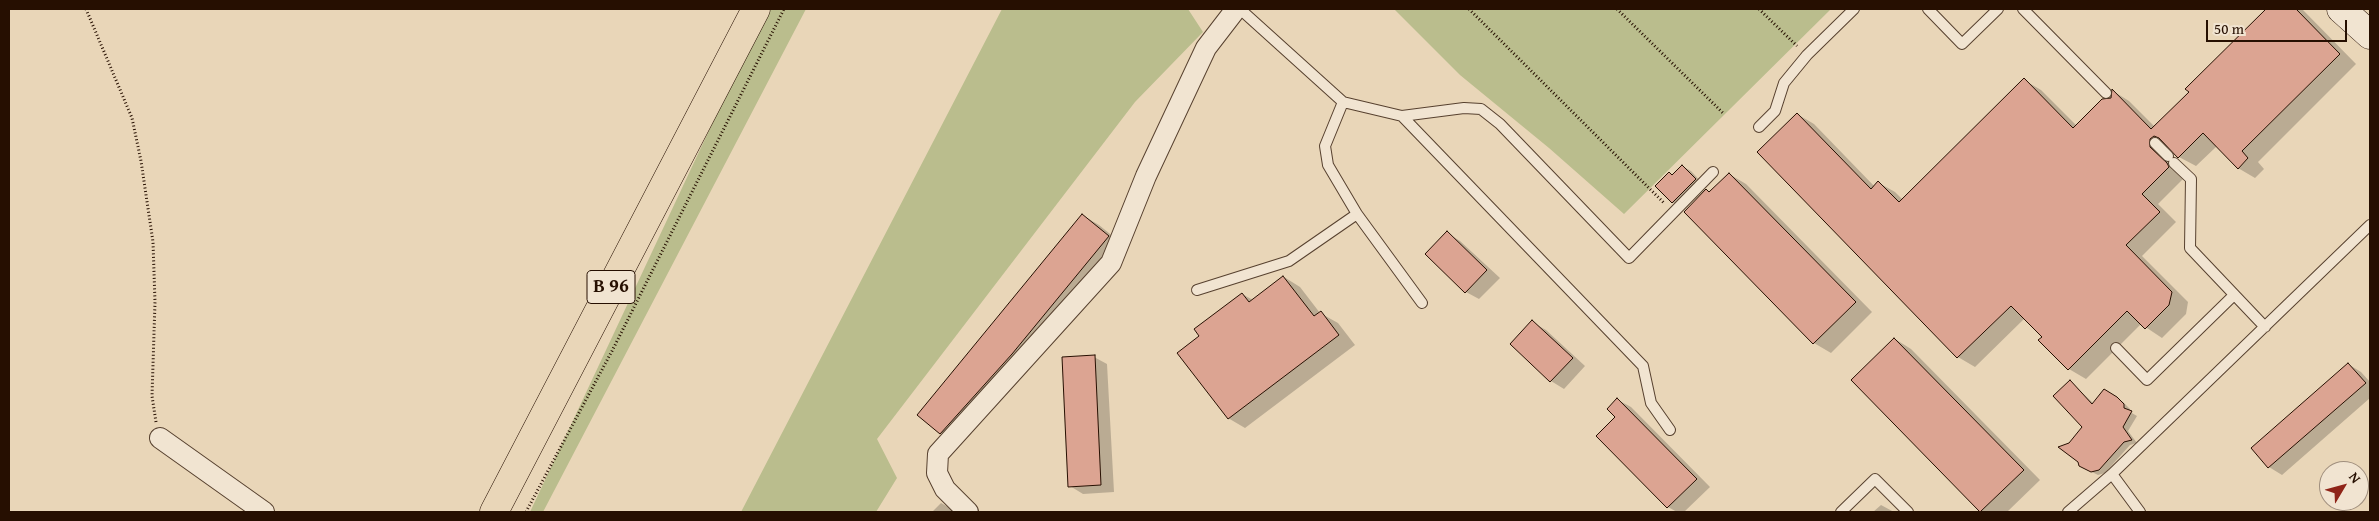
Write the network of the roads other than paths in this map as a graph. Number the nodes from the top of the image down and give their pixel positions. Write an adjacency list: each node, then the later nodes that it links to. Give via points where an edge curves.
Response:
1 (756, 9): 26 (main road, B 96)
2 (1238, 9): 10 (lane); 27 (street, via 1206,48 1146,176 1111,263 938,454 937,473 945,489)
3 (1854, 9): 12 (lane, via 1807,55 1784,83 1774,111)
4 (1928, 9): 5 (lane, via 1962,44)
5 (1998, 9)
6 (2023, 9): 9 (lane)
7 (2341, 9): 8 (main road)
8 (2370, 35)
9 (2106, 93)
10 (1343, 102): 11 (lane); 15 (lane, via 1325,146 1326,155 1328,165)
11 (1402, 116): 14 (lane, via 1481,109 1500,124 1629,258); 22 (lane, via 1643,366 1650,403)
12 (1759, 126)
13 (2155, 143): 18 (lane, via 2191,179 2190,248)
14 (1713, 172)
15 (1358, 214): 17 (lane, via 1289,261); 19 (lane)
16 (2370, 225): 20 (lane)
17 (1197, 290)
18 (2234, 295): 20 (lane); 21 (lane, via 2146,380)
19 (1422, 303)
20 (2265, 326): 24 (lane)
21 (2116, 348)
22 (1670, 430)
23 (160, 438): 25 (street)
24 (2112, 474): 30 (lane); 31 (lane)
25 (264, 512)
26 (494, 512)
27 (968, 512)
28 (1841, 512): 29 (lane, via 1876,479)
29 (1908, 512)
30 (2068, 512)
31 (2140, 512)

